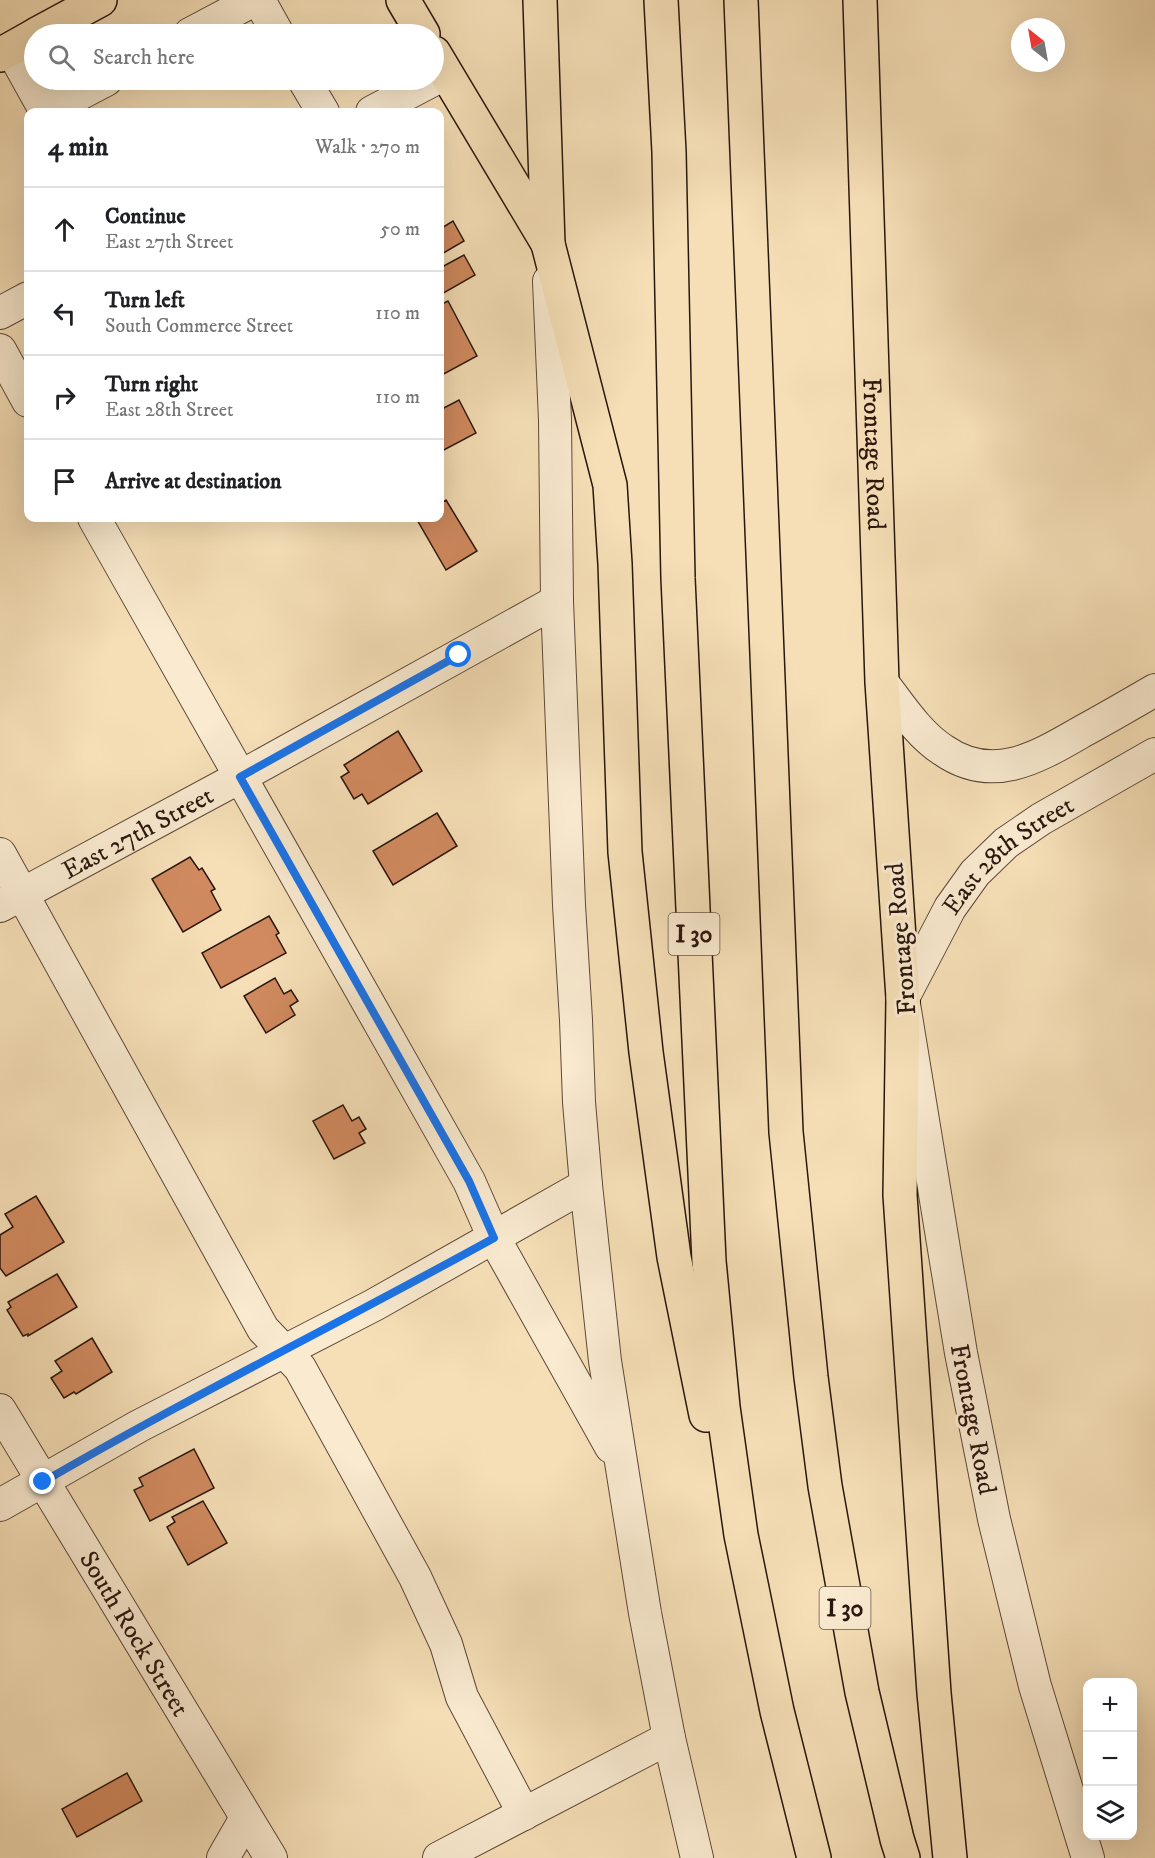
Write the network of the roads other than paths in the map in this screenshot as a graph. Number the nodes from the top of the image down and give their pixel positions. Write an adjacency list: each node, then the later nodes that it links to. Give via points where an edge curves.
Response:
1 (100, 0): 8 (main road)
2 (256, 0): 9 (street); 10 (street)
3 (403, 0): 11 (main road)
4 (540, 0): 21 (main road)
5 (661, 0): 42 (main road, I 30, via 669,152 678,578 709,1261 723,1407)
6 (741, 0): 51 (main road, I 30, via 786,1132 825,1486 862,1692)
7 (860, 0): 28 (main road, Frontage Road)
8 (56, 24)
9 (209, 24)
10 (272, 24)
11 (417, 24)
12 (444, 83): 21 (main road)
13 (37, 90): 17 (street)
14 (87, 90): 18 (street)
15 (310, 90): 19 (street)
16 (406, 90): 20 (street)
17 (44, 108)
18 (53, 108)
19 (321, 108)
20 (378, 108)
21 (548, 244): 27 (street); 42 (main road, via 610,485 625,852 646,1052 674,1257 693,1355 726,1494)
22 (24, 300): 23 (street)
23 (0, 313)
24 (0, 350): 25 (street)
25 (24, 393)
26 (96, 522): 31 (street)
27 (557, 601): 31 (street, East 27th Street); 35 (street, via 569,905)
28 (882, 682): 29 (street, via 942,750 979,766 1005,766 1030,760); 34 (main road, Frontage Road)
29 (1155, 690)
30 (1155, 754): 34 (street, East 28th Street, via 1041,819 998,850 975,873 950,908)
31 (240, 777): 33 (street, East 27th Street); 36 (street, via 469,1181)
32 (0, 854): 33 (street)
33 (12, 900): 37 (street, via 263,1329)
34 (903, 998): 52 (main road, via 900,1195 933,1681); 53 (street, Frontage Road, via 961,1353 992,1508 1035,1686)
35 (586, 1185): 36 (street); 39 (street)
36 (494, 1238): 37 (street); 39 (street)
37 (285, 1351): 40 (street, via 139,1426); 44 (street, via 300,1368 415,1578 446,1644 462,1697)
38 (0, 1410): 40 (street, South Rock Street)
39 (621, 1466): 43 (street)
40 (43, 1482): 41 (street); 45 (street, South Rock Street)
41 (0, 1505)
42 (741, 1534): 50 (main road, I 30, via 777,1711)
43 (669, 1738): 44 (street); 49 (street)
44 (524, 1814): 48 (street)
45 (246, 1818): 46 (street); 47 (street, South Rock Street)
46 (223, 1858)
47 (271, 1858)
48 (439, 1858)
49 (697, 1858)
50 (814, 1858)
51 (903, 1858)
52 (950, 1858)
53 (1088, 1858)

